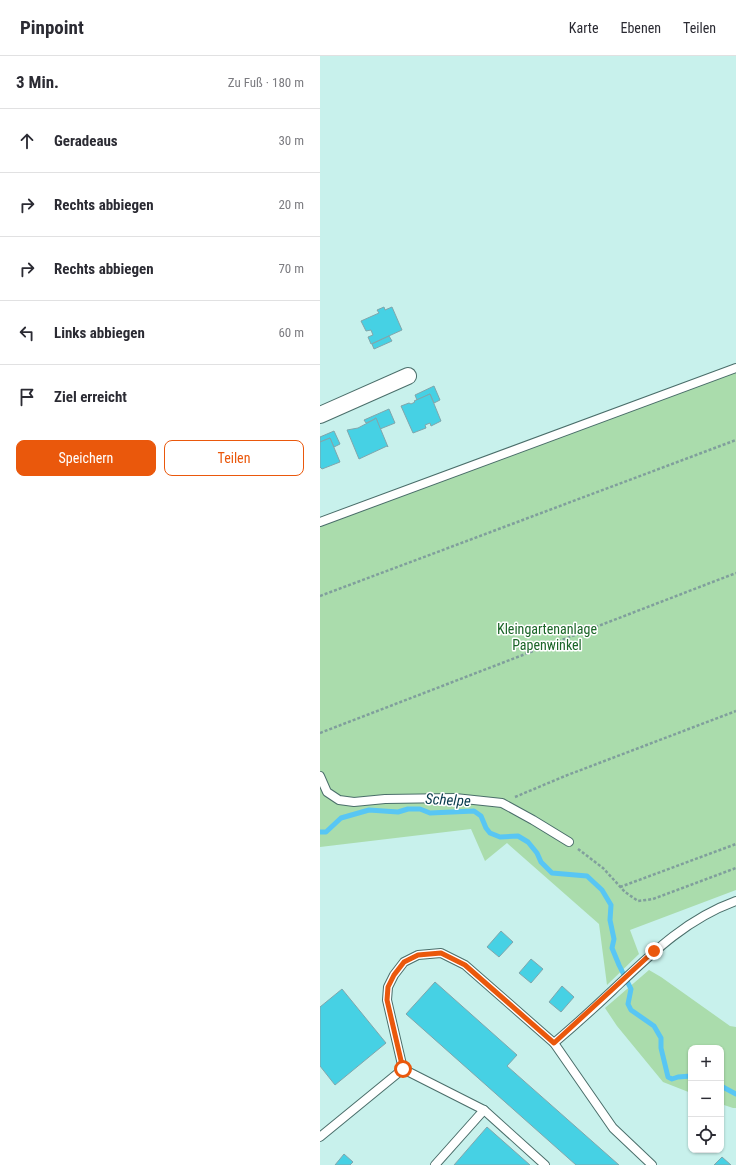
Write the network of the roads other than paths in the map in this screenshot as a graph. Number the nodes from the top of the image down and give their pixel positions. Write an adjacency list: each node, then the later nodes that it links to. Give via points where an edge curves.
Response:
1 (736, 368): 4 (lane)
2 (408, 376): 3 (street)
3 (320, 415)
4 (320, 522)
5 (320, 776): 6 (lane, via 327,792 339,800 354,802 455,798 502,803)
6 (568, 842)
7 (736, 901): 8 (lane, via 694,922 654,951)
8 (554, 1043): 9 (lane, via 465,965 441,953 418,955 404,962 388,987 387,1000); 14 (lane, via 613,1128)
9 (403, 1069): 10 (lane); 11 (lane)
10 (484, 1110): 12 (lane); 13 (lane)
11 (320, 1137)
12 (435, 1165)
13 (545, 1165)
14 (652, 1165)

